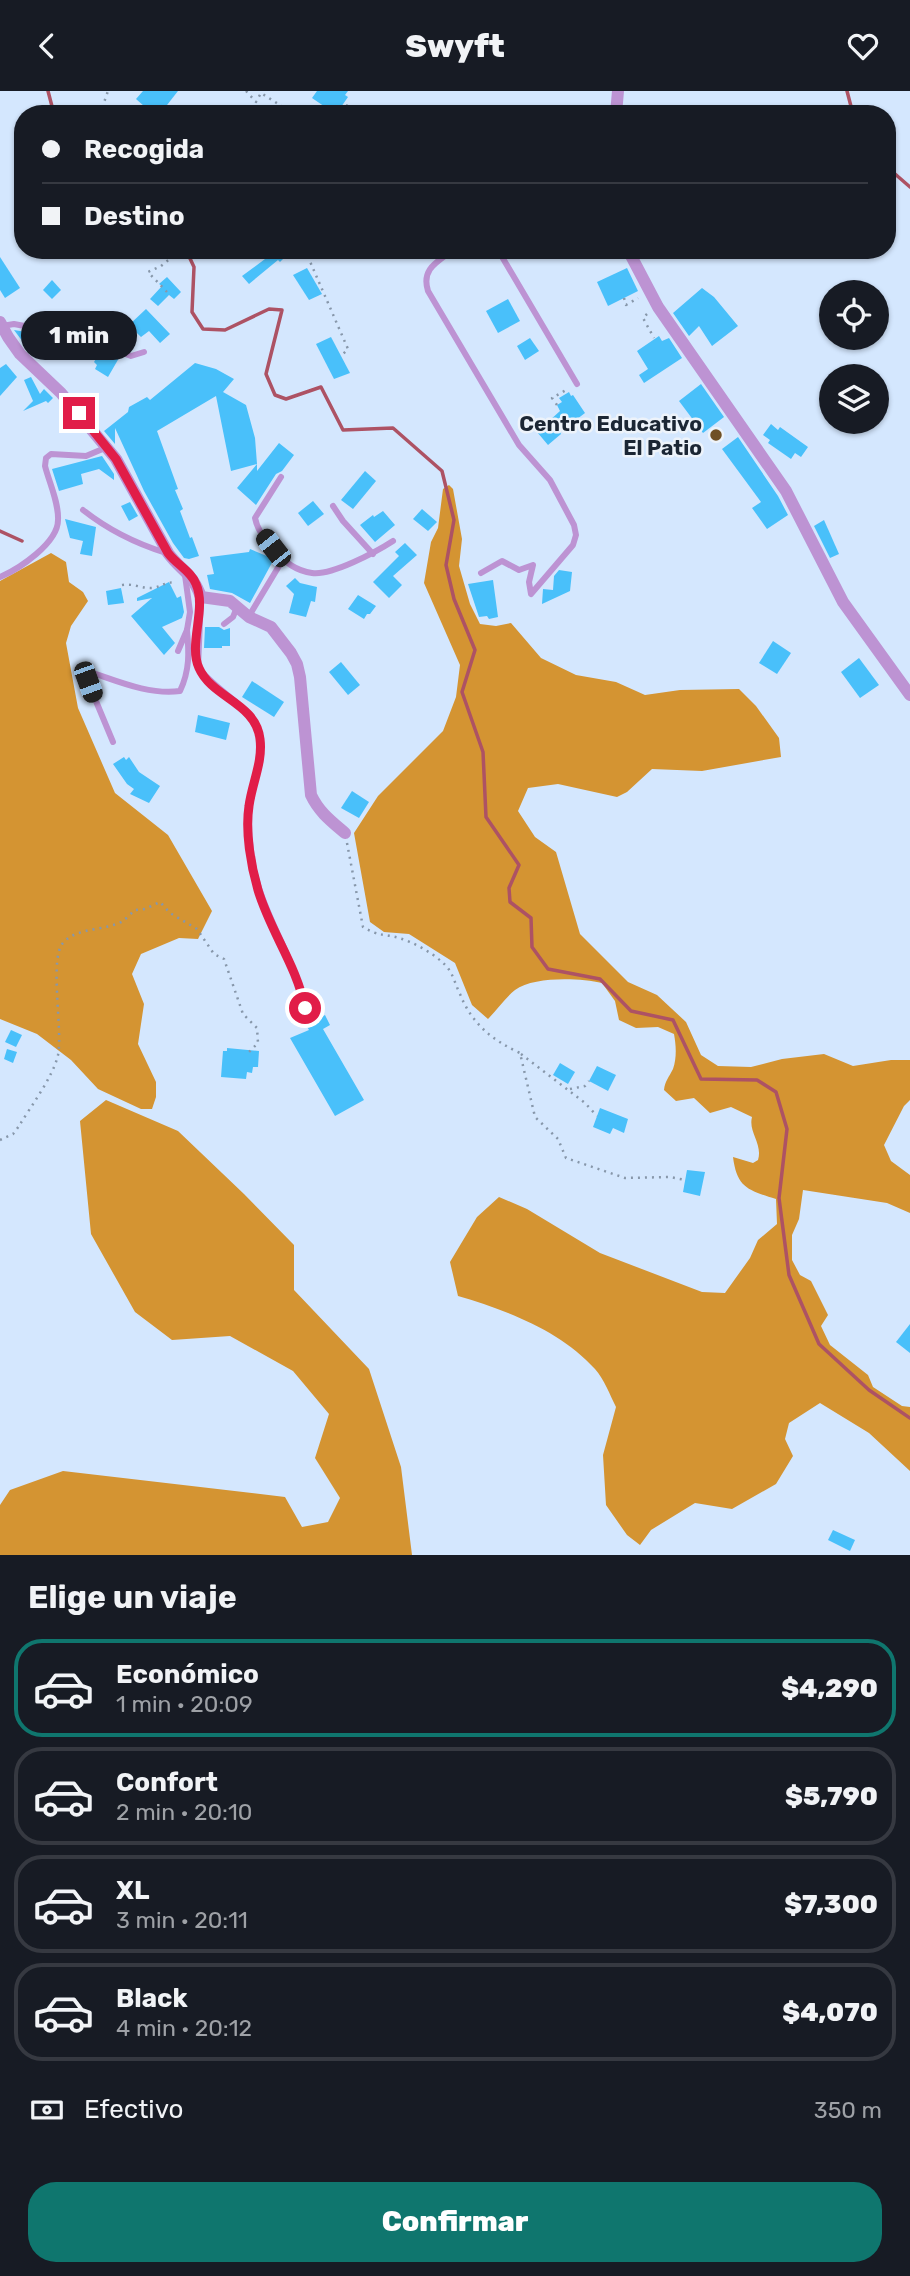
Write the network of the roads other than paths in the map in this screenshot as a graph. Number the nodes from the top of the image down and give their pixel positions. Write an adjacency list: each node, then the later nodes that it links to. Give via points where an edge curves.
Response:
1 (443, 259): 16 (lane, via 427,273 428,291 520,445 550,480 575,525 576,535 564,557 531,594 533,565 519,570 502,561)
2 (503, 259): 6 (lane)
3 (633, 259): 24 (street, via 656,305 786,491 843,602)
4 (1, 325): 5 (lane, via 60,329 131,356); 7 (street, via 20,354 61,393)
5 (144, 352)
6 (576, 384)
7 (107, 448): 12 (street); 17 (lane, via 86,456 46,457 57,527 52,538 20,567)
8 (281, 477): 14 (lane, via 255,518)
9 (333, 506): 13 (lane)
10 (83, 510): 12 (lane, via 149,548)
11 (393, 541): 13 (lane)
12 (168, 553): 15 (street)
13 (373, 554): 14 (lane, via 312,573)
14 (282, 561): 20 (lane)
15 (185, 570): 18 (street); 22 (lane, via 190,613)
16 (481, 573)
17 (0, 577)
18 (201, 597): 19 (street, via 230,601); 27 (lane, via 198,667 251,717 260,737 259,765 248,809 252,859 258,890 302,989)
19 (237, 607): 20 (street); 21 (lane)
20 (249, 617): 26 (street, via 271,627 297,664 311,795 322,813)
21 (224, 624)
22 (187, 630): 23 (lane); 25 (lane, via 189,660 180,691 89,676)
23 (178, 651)
24 (910, 695)
25 (113, 742)
26 (345, 833)
27 (305, 1008)

